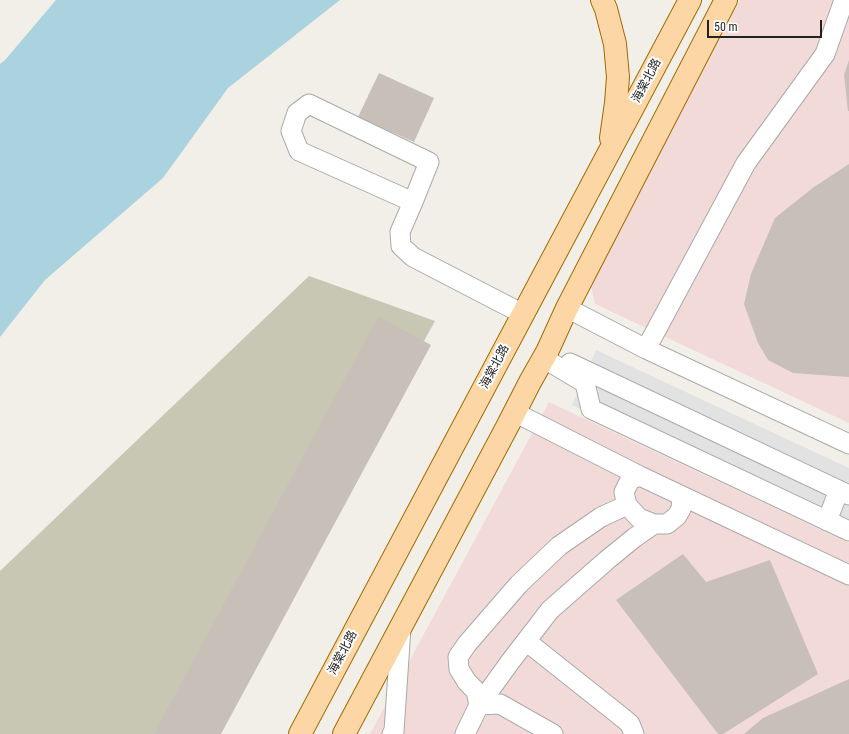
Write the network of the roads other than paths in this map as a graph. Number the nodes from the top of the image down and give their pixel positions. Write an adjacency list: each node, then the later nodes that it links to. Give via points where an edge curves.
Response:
1 (602, 0): 5 (main road, via 615,44 618,77)
2 (689, 0): 4 (main road); 5 (main road, 海棠北路)
3 (844, 0): 9 (lane, via 825,54 746,163)
4 (722, 7): 7 (main road)
5 (609, 153): 8 (main road, 海棠北路)
6 (413, 202): 6 (lane, via 429,162 309,104 297,113 291,131 299,151); 8 (lane, via 400,232 401,246 413,257)
7 (567, 308): 9 (lane); 10 (main road)
8 (523, 314): 25 (main road, 海棠北路)
9 (646, 349): 12 (lane)
10 (545, 355): 11 (main road); 14 (lane); 17 (lane, via 585,383 591,409)
11 (514, 412): 13 (lane); 21 (main road)
12 (849, 444)
13 (640, 476): 15 (lane); 16 (lane, via 630,480 624,492)
14 (844, 493): 17 (lane)
15 (682, 497): 18 (lane, via 681,509 677,516 667,524); 20 (lane)
16 (627, 505): 18 (lane, via 639,518); 23 (lane, via 601,517 559,546 519,584 467,644 458,657 459,669 476,691)
17 (827, 521): 19 (lane)
18 (654, 524): 22 (lane, via 607,560 550,610)
19 (849, 531)
20 (849, 575)
21 (401, 626): 24 (lane); 26 (main road)
22 (526, 641): 23 (lane); 29 (lane, via 630,724)
23 (479, 705): 27 (lane); 28 (lane, via 500,704)
24 (395, 733)
25 (300, 734)
26 (344, 734)
27 (465, 734)
28 (553, 734)
29 (634, 734)

